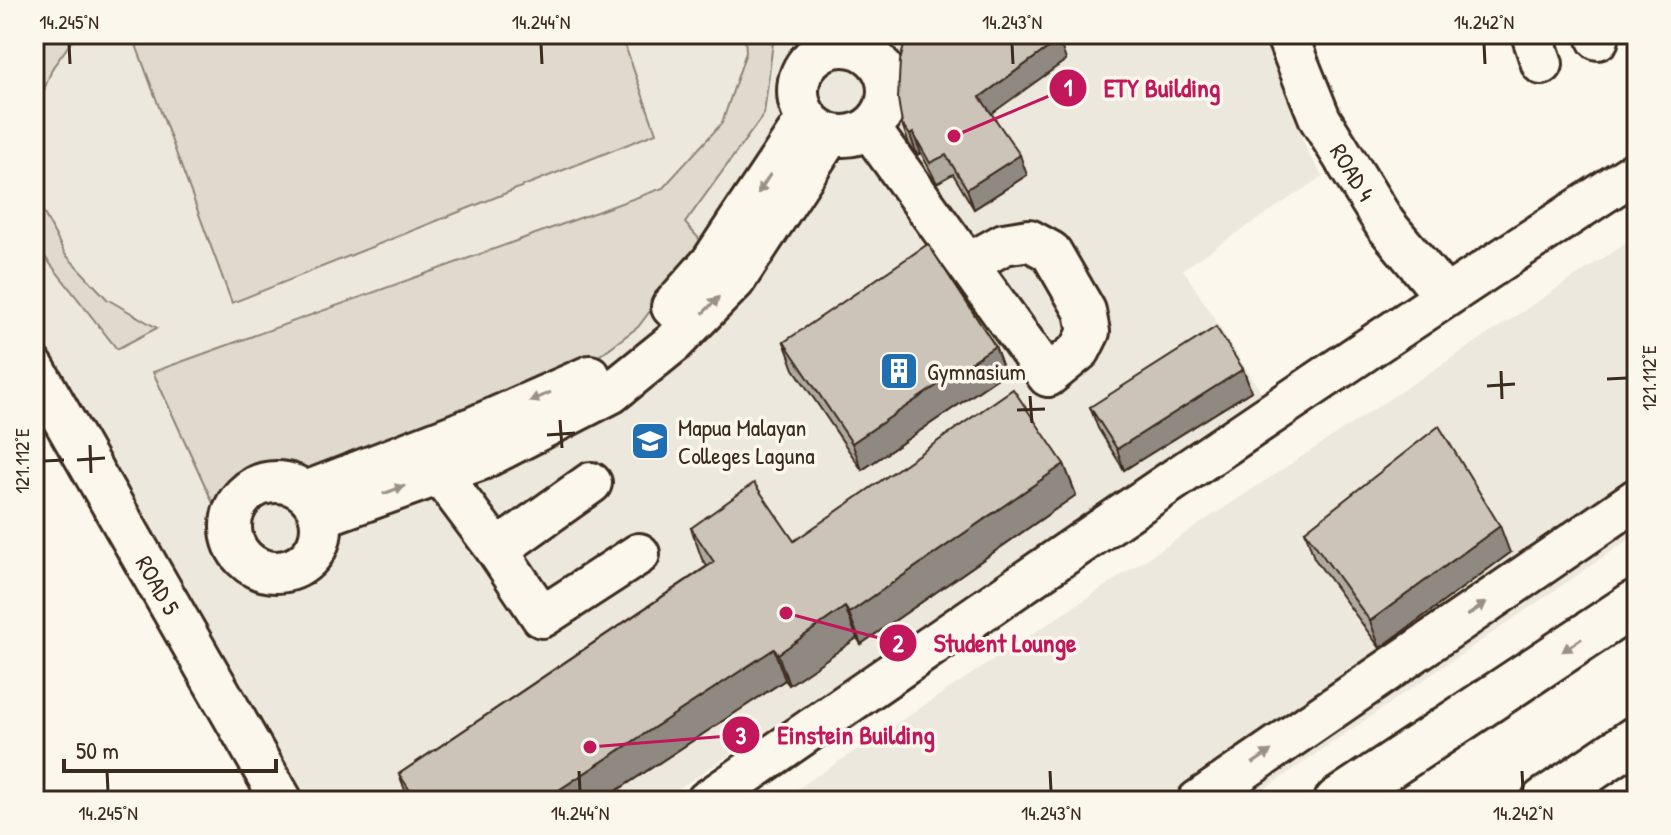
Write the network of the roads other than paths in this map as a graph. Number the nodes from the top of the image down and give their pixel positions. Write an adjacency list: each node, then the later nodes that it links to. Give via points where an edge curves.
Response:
1 (1287, 34): 8 (street, ROAD 4, via 1320,119 1385,224)
2 (816, 43): 3 (street); 4 (street, via 798,90 800,105)
3 (874, 44): 5 (street, via 889,90 887,105)
4 (818, 127): 5 (street, via 843,137); 10 (street, one-way to 4, via 482,459 611,393 673,343 735,280); 10 (street, one-way to 10, via 711,263 657,323 601,370 313,504)
5 (870, 129): 7 (street)
6 (1637, 171): 8 (street)
7 (968, 264)
8 (1445, 296): 19 (street)
9 (34, 368): 18 (street, ROAD 5)
10 (440, 474): 13 (street)
11 (591, 483): 13 (street)
12 (1637, 499): 20 (street, one-way to 12)
13 (497, 550): 14 (street, via 542,617)
14 (639, 554)
15 (1637, 602): 21 (highway, one-way to 21)
16 (1637, 738): 22 (highway)
17 (1637, 745): 23 (highway)
18 (282, 801)
19 (707, 801)
20 (1198, 801)
21 (1337, 801)
22 (1544, 801)
23 (1577, 801)

